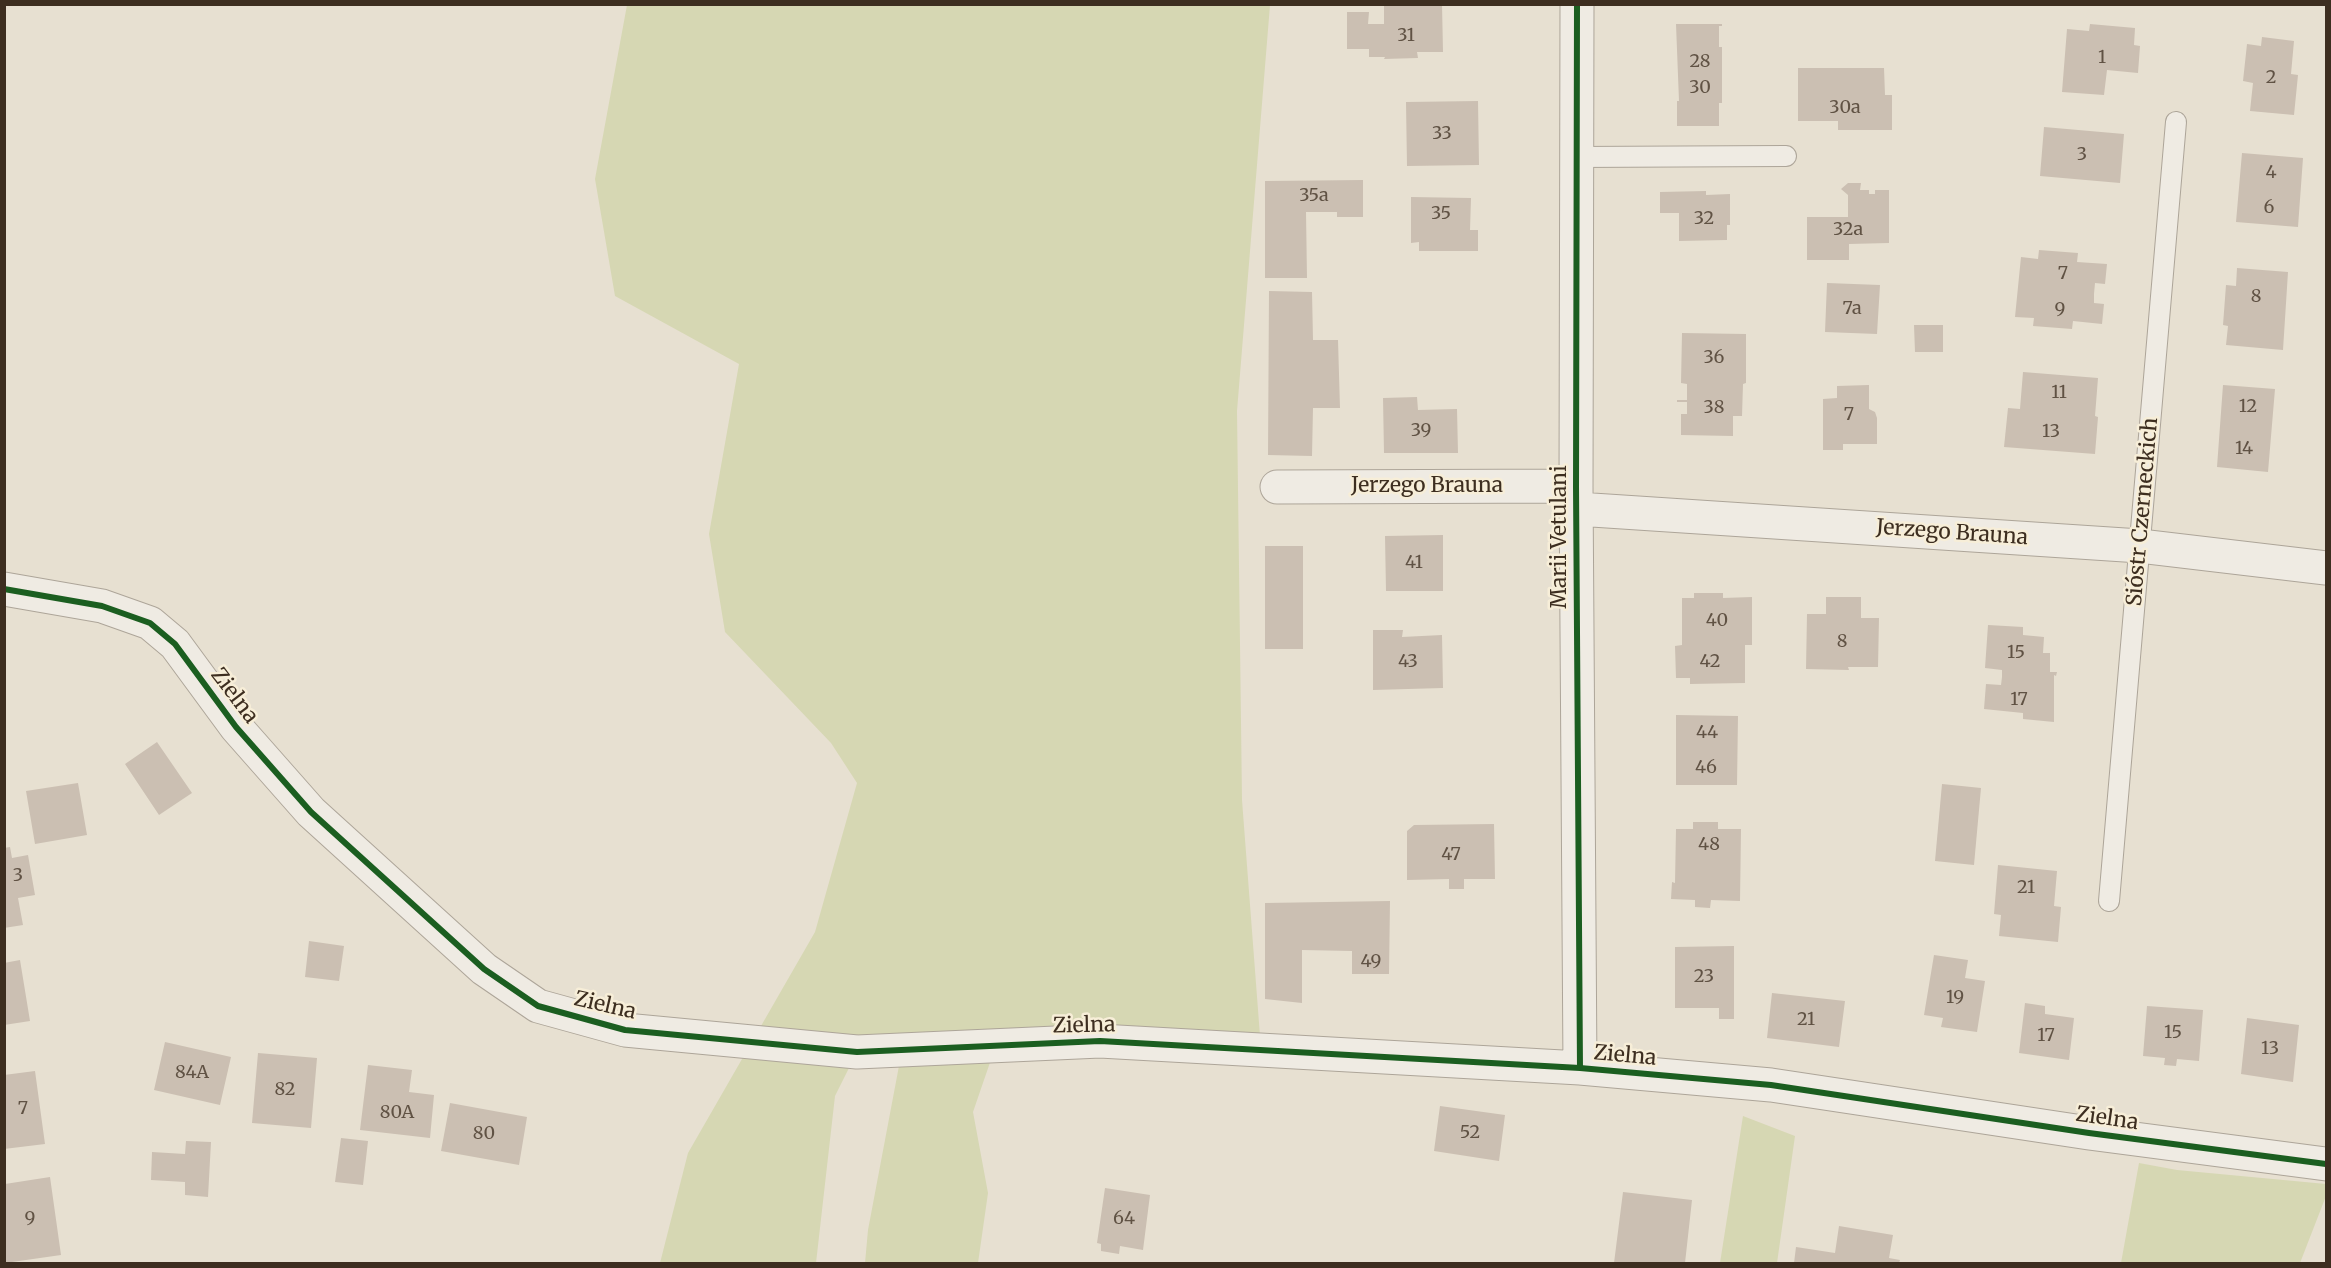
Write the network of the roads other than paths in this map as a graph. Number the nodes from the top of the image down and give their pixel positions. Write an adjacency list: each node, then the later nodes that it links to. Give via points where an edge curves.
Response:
1 (1577, 4): 4 (street, Marii Vetulani)
2 (2176, 122): 7 (lane, Sióstr Czerneckich)
3 (1786, 156): 4 (lane)
4 (1576, 157): 6 (street, Marii Vetulani)
5 (1277, 487): 6 (street, Jerzego Brauna)
6 (1577, 497): 7 (street, Jerzego Brauna); 11 (street, Marii Vetulani)
7 (2140, 546): 8 (street, Jerzego Brauna); 10 (lane, Sióstr Czerneckich)
8 (2326, 568)
9 (4, 589): 11 (street, Zielna, via 102,606 150,623 175,644 236,728 311,812 484,969 538,1006 625,1030 857,1052 1100,1041)
10 (2109, 901)
11 (1580, 1068): 12 (street, Zielna, via 1771,1084 2089,1133)
12 (2326, 1164)

